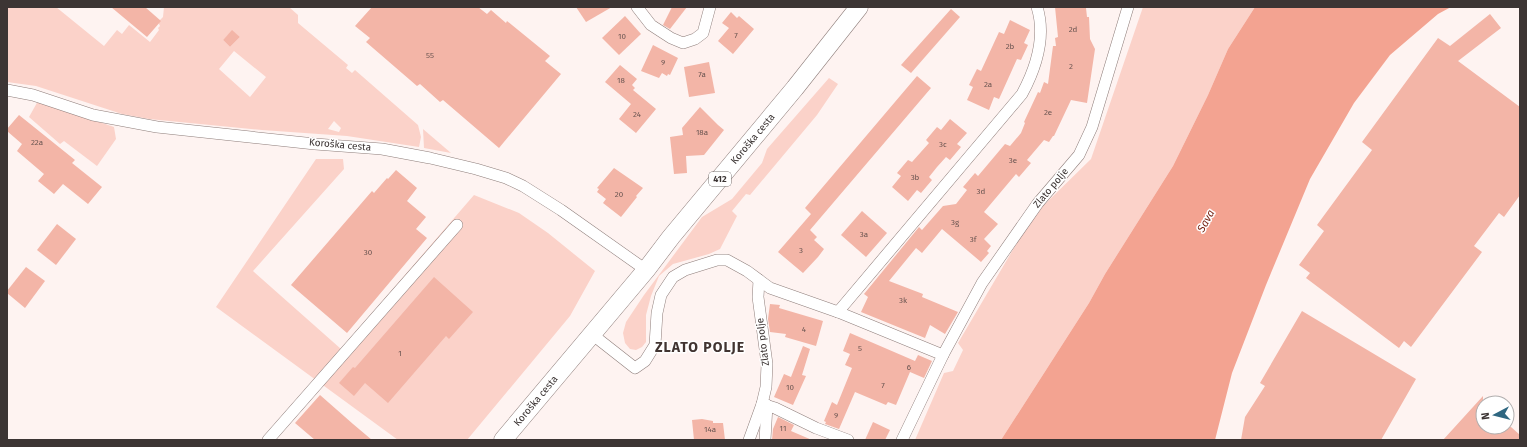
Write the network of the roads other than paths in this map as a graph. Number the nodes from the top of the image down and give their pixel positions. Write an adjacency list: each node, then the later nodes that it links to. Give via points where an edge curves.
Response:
1 (637, 7): 2 (street, via 651,25 683,43 703,33)
2 (710, 7)
3 (859, 7): 8 (main road, Koroška cesta / 412)
4 (1037, 7): 10 (street, via 1040,39 1031,78 1022,94)
5 (1128, 7): 12 (street, Zlato polje, via 1092,127 1079,155 1038,203 982,283)
6 (7, 90): 8 (street, Koroška cesta, via 33,95 93,115 157,127 382,149 476,168 523,186)
7 (457, 225): 14 (street)
8 (646, 270): 11 (main road, Koroška cesta / 412)
9 (759, 280): 10 (street, via 770,288); 11 (street, via 727,260 717,260 685,270 673,277 661,295 655,345 645,361 635,368); 13 (street, Zlato polje, via 758,297 767,364)
10 (838, 312): 12 (street)
11 (593, 335): 15 (main road, Koroška cesta / 412)
12 (943, 355): 19 (street, Zlato polje)
13 (764, 405): 16 (street, Zlato polje); 17 (street, Zlato polje); 18 (street)
14 (268, 440)
15 (503, 440)
16 (749, 440)
17 (765, 440)
18 (848, 440)
19 (902, 440)

